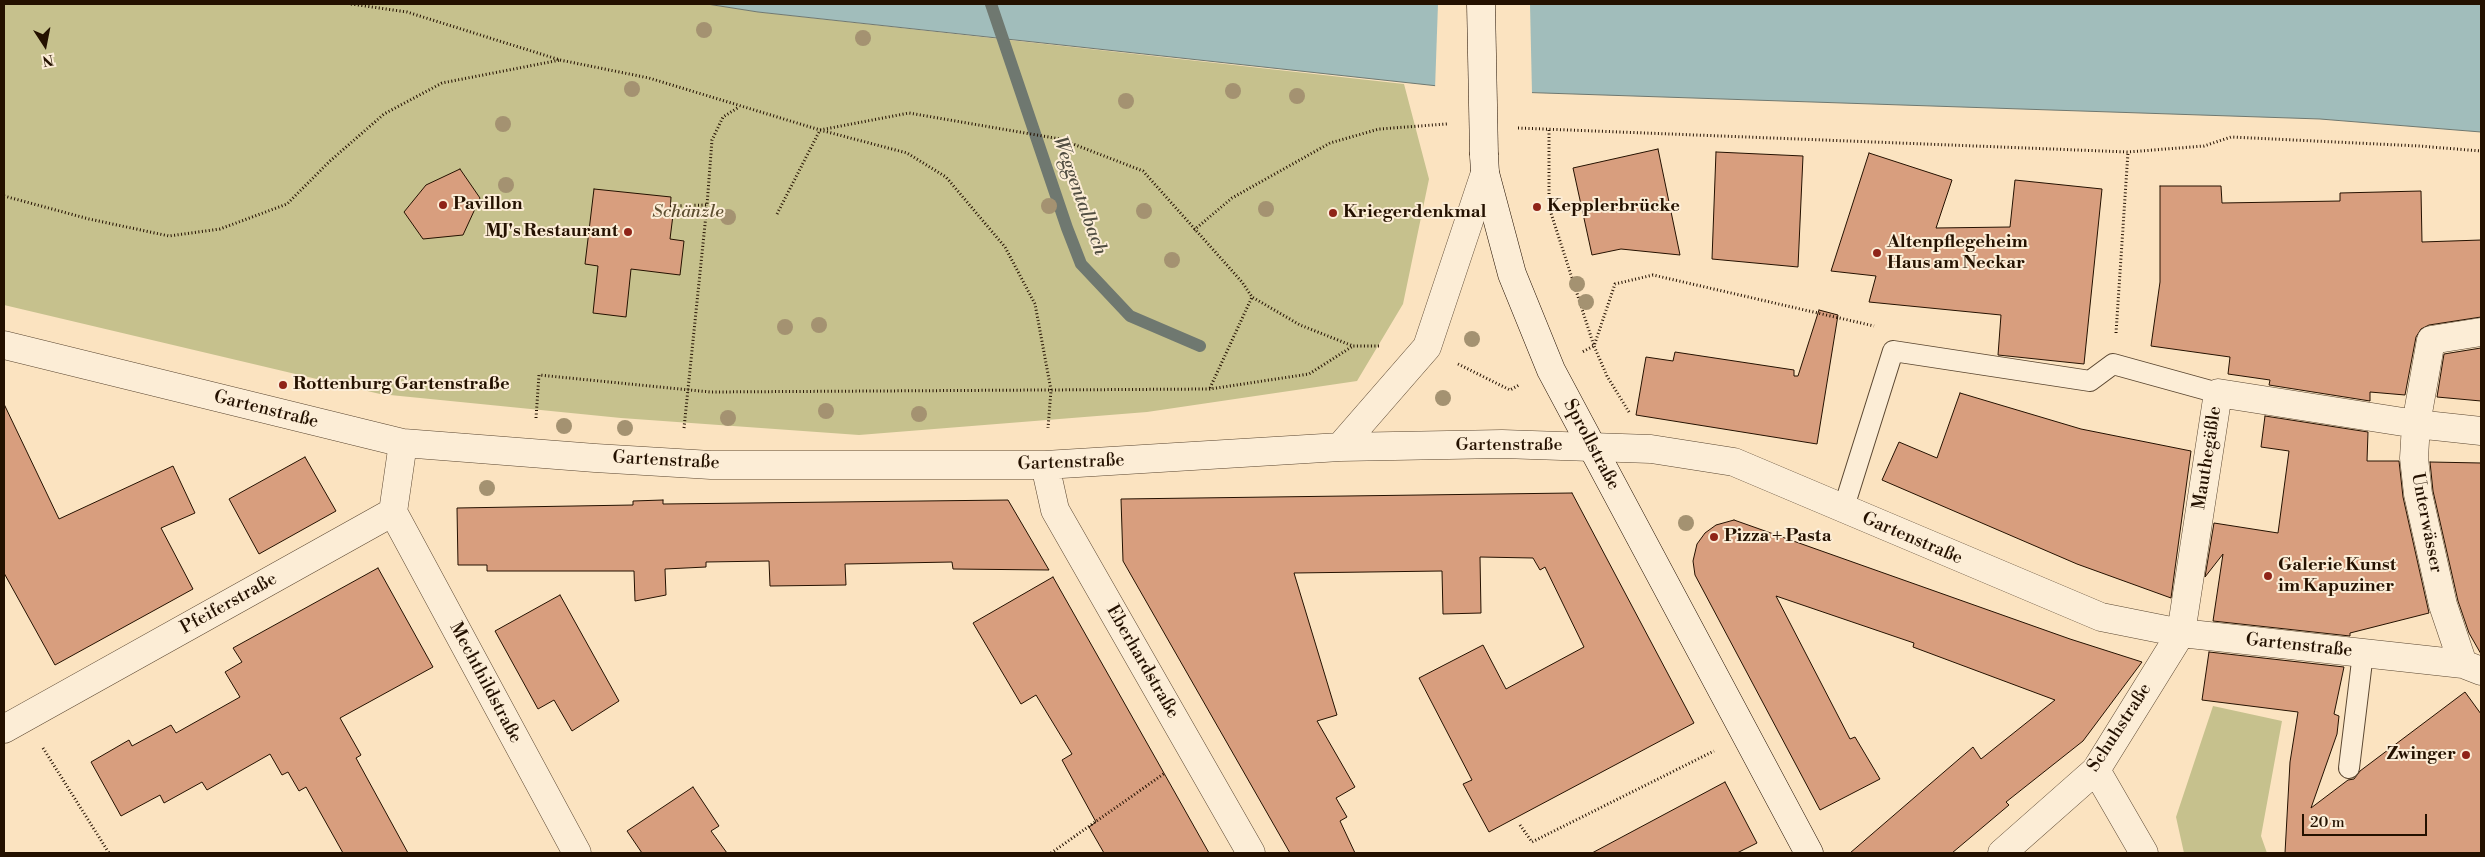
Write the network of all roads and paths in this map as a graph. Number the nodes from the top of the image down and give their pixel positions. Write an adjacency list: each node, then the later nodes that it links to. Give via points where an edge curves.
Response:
1 (351, 4): 3 (path, via 407,12)
2 (1481, 4): 11 (street, Sprollstraße, bridge)
3 (560, 60): 4 (path, via 649,78); 12 (path, via 442,83 384,114 287,204 220,229 169,236)
4 (740, 106): 7 (path); 13 (path, via 723,118 712,140)
5 (1451, 123): 16 (path, via 1380,129 1330,143 1232,198)
6 (1509, 128): 8 (path)
7 (820, 130): 15 (path); 16 (path, via 908,113 1060,139 1144,171); 27 (path, via 907,153 946,177 1005,247 1035,304)
8 (1549, 130): 10 (path); 21 (path, via 1550,207)
9 (2481, 151): 10 (path, via 2231,137 2204,146)
10 (2128, 152): 24 (path)
11 (1485, 164): 22 (street); 25 (street, Sprollstraße, via 1512,274)
12 (4, 196)
13 (707, 205): 14 (path); 28 (path)
14 (670, 206)
15 (777, 214)
16 (1194, 230): 17 (path)
17 (1252, 297): 20 (path, via 1300,325); 26 (path)
18 (2481, 332): 30 (street, Unterwässer, via 2430,340)
19 (4, 346): 32 (street, Gartenstraße)
20 (1353, 346): 22 (path); 26 (path, via 1309,374)
21 (1594, 346): 23 (path, via 1615,284 1653,275 1873,326); 25 (path); 35 (path, via 1607,376)
22 (1427, 347): 25 (path, via 1510,390); 33 (street)
23 (1893, 351): 24 (lane, via 2090,381); 38 (lane)
24 (2114, 364): 29 (lane)
25 (1551, 370): 34 (street, Sprollstraße)
26 (1210, 389): 27 (path)
27 (1052, 390): 28 (path)
28 (687, 391): 36 (path, via 539,375)
29 (2218, 393): 30 (street, Mauthegäßle); 40 (street, Mauthegäßle)
30 (2416, 424): 31 (street, Mauthegäßle); 42 (street, Unterwässer, via 2414,458 2418,494 2443,605)
31 (2481, 431)
32 (402, 443): 36 (street, Gartenstraße); 39 (street)
33 (1340, 447): 34 (street, Gartenstraße, via 1502,444); 37 (street, Gartenstraße)
34 (1592, 447): 35 (street, Gartenstraße); 44 (street, Sprollstraße)
35 (1651, 449): 38 (street, Gartenstraße, via 1734,462)
36 (533, 453): 37 (street, Gartenstraße, via 711,465)
37 (1045, 465): 45 (street, Eberhardstraße, via 1055,510)
38 (1843, 510): 40 (street, Gartenstraße, via 2101,618)
39 (393, 512): 43 (street, Pfeiferstraße); 50 (street, Mechthildstraße)
40 (2181, 633): 41 (street, Gartenstraße); 47 (street, Schuhstraße)
41 (2363, 653): 42 (street, Gartenstraße); 46 (lane)
42 (2472, 668)
43 (14, 724): 49 (path)
44 (1746, 735): 48 (path, via 1532,842); 53 (street, Sprollstraße)
45 (1194, 752): 51 (path); 52 (street, Eberhardstraße)
46 (2349, 768)
47 (2096, 770): 54 (street, Schuhstraße); 55 (street)
48 (1520, 825)
49 (109, 853)
50 (577, 853)
51 (1051, 853)
52 (1251, 853)
53 (1809, 853)
54 (2002, 853)
55 (2144, 853)

